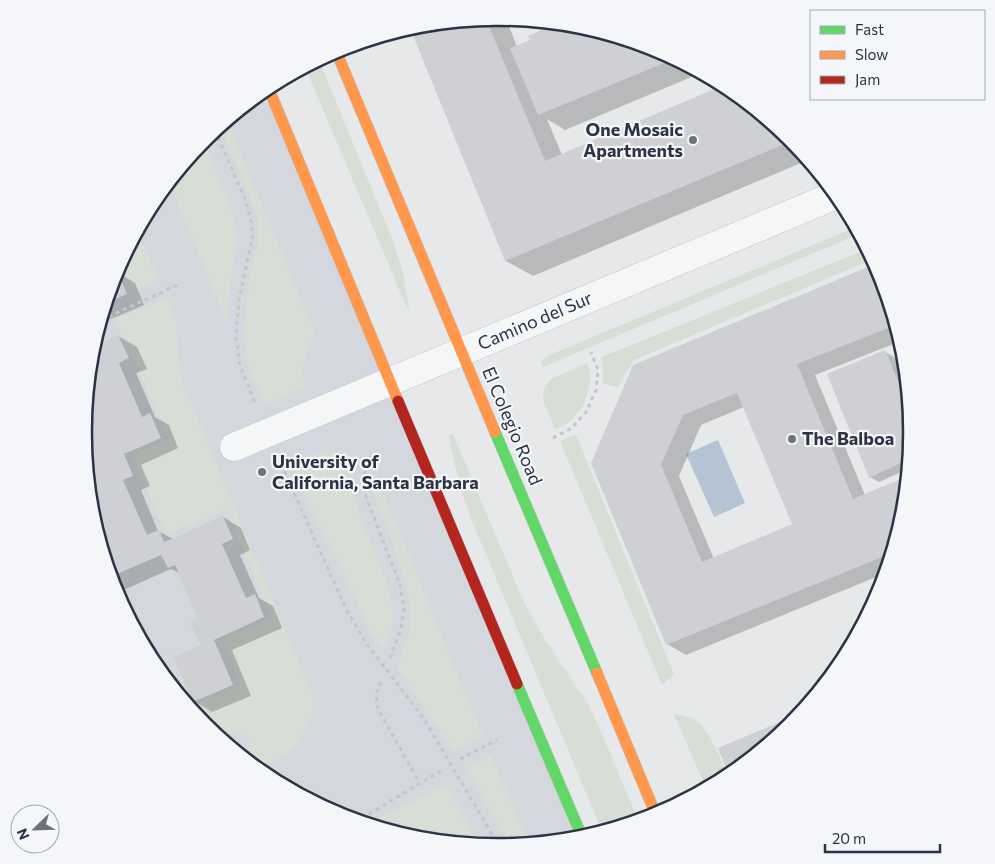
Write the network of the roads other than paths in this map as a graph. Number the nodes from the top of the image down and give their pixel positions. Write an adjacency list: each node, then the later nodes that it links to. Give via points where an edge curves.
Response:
1 (339, 58): 4 (main road, El Colegio Road)
2 (271, 95): 5 (main road)
3 (829, 198): 4 (street, Camino del Sur)
4 (462, 352): 5 (street, Camino del Sur); 7 (main road, El Colegio Road)
5 (391, 382): 6 (street, Camino del Sur); 8 (main road)
6 (234, 447)
7 (653, 807)
8 (578, 830)

